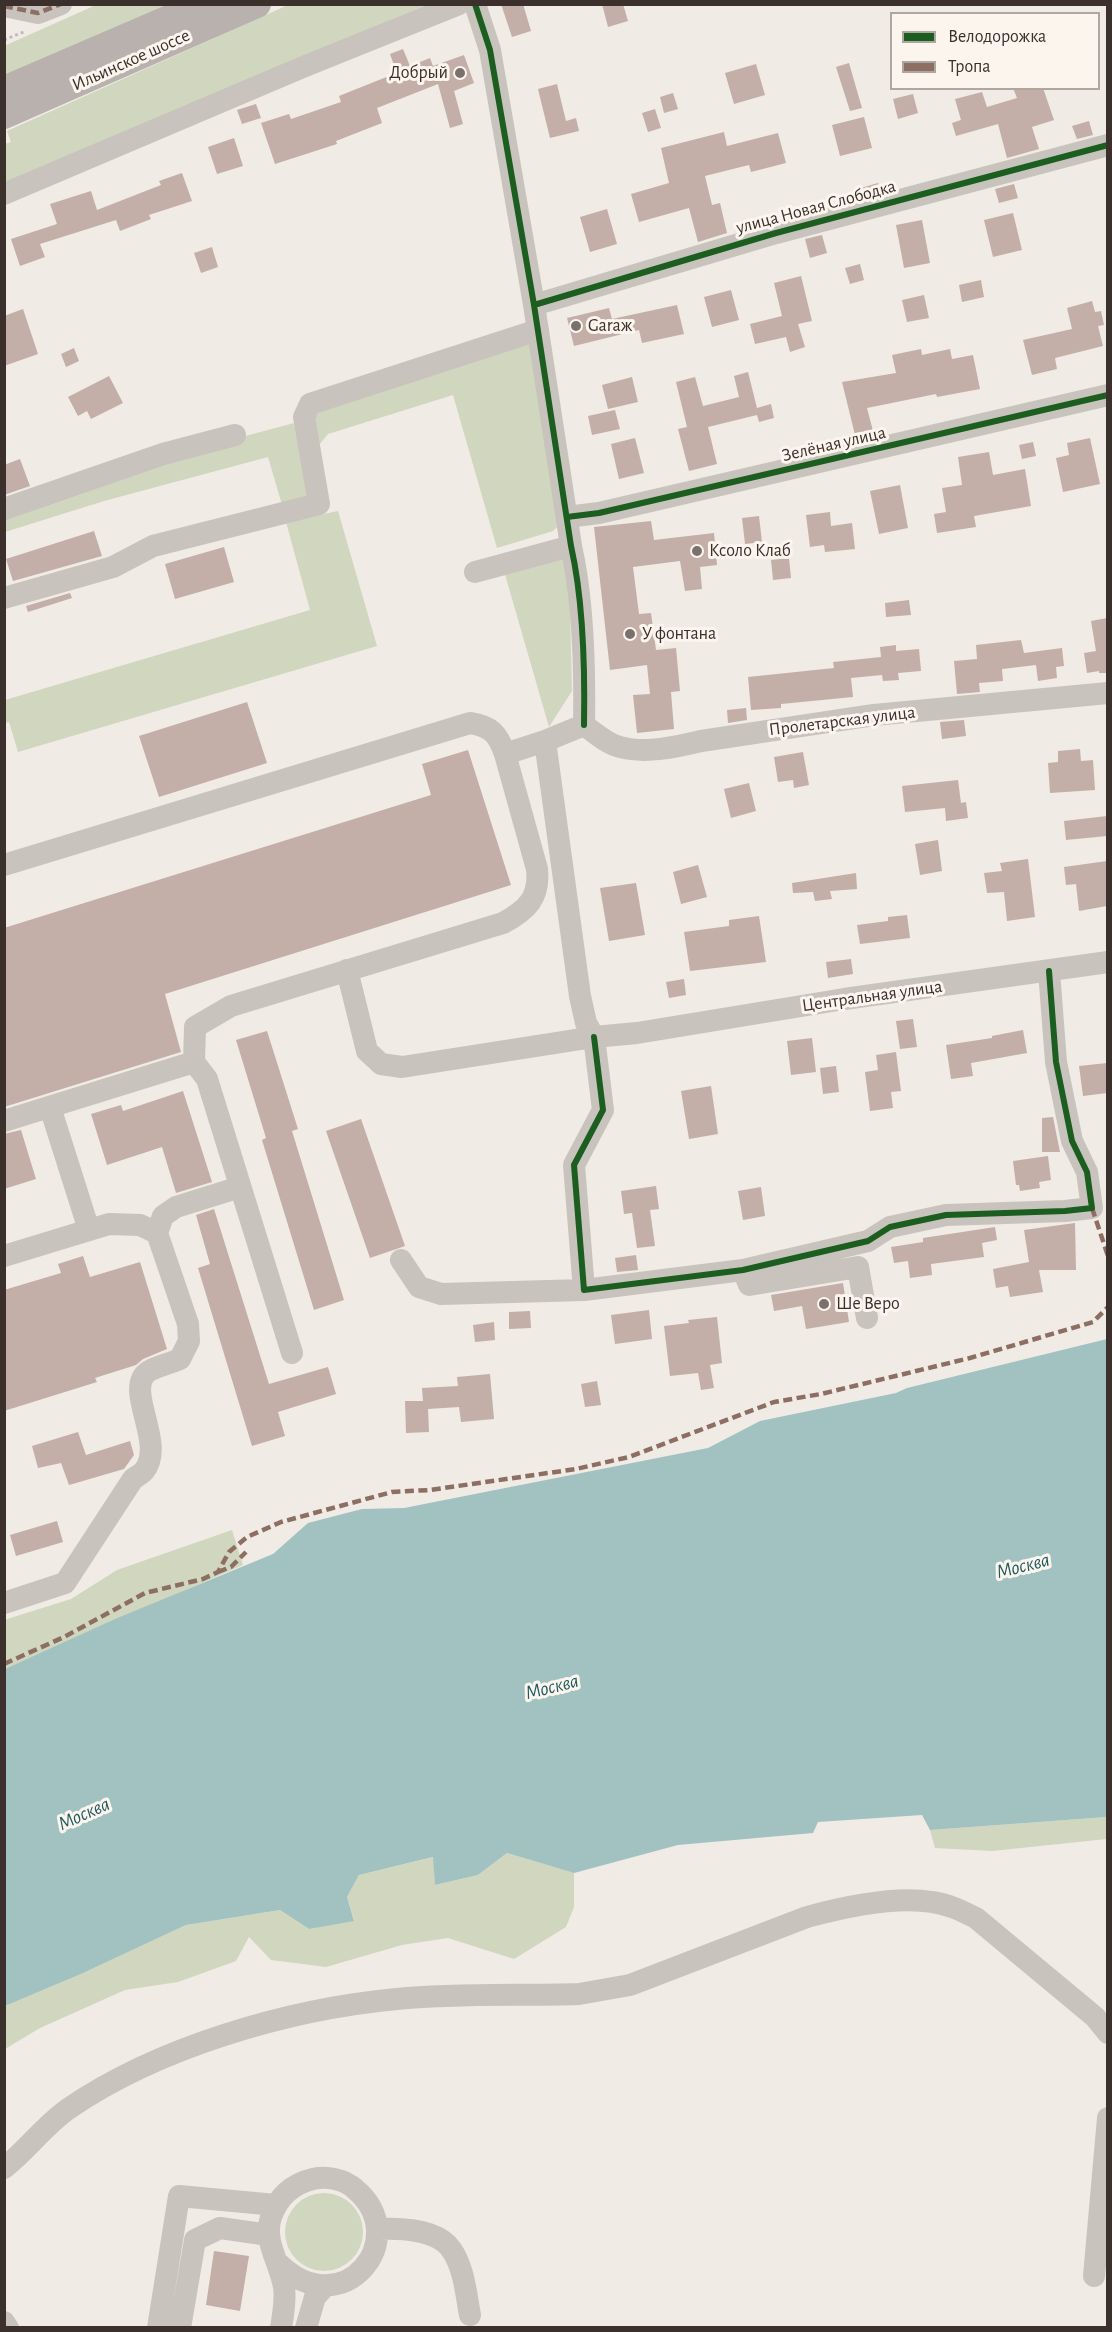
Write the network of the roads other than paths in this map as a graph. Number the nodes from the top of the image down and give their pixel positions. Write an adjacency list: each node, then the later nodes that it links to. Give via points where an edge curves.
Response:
1 (61, 4): 6 (street, via 38,14)
2 (204, 4): 7 (main road, Ильинское шоссе)
3 (257, 4): 8 (main road, Ильинское шоссе)
4 (459, 4): 10 (street)
5 (475, 4): 11 (street, via 490,50)
6 (4, 6)
7 (4, 90)
8 (4, 115)
9 (1107, 145): 11 (street, улица Новая Слободка, via 776,233)
10 (4, 194)
11 (534, 305): 12 (street)
12 (538, 330): 16 (street); 19 (street, via 310,405 304,417 318,504 153,546 113,567)
13 (1107, 395): 16 (street, Зелёная улица)
14 (235, 435): 15 (street, via 164,454)
15 (4, 509)
16 (567, 518): 17 (street)
17 (571, 546): 18 (street); 21 (street, via 584,672)
18 (475, 572)
19 (4, 598)
20 (1107, 693): 21 (street, Пролетарская улица, via 874,716 643,750 620,747)
21 (584, 724): 22 (street)
22 (545, 741): 23 (street); 28 (street, via 580,996)
23 (505, 754): 24 (street, via 493,730 470,723); 26 (street, via 537,868 538,884 531,900 520,914 503,923)
24 (4, 865)
25 (1107, 962): 27 (street, Центральная улица)
26 (347, 970): 28 (street, Центральная улица, via 367,1051 381,1065 402,1067); 29 (street, via 231,1006 195,1027)
27 (1049, 972): 28 (street, Центральная улица); 37 (street, via 1056,1062 1072,1141 1087,1172 1092,1208 946,1215 890,1227 868,1241)
28 (594, 1038): 38 (street, via 603,1110 574,1165)
29 (194, 1062): 30 (street); 32 (street, via 207,1079)
30 (50, 1107): 31 (street); 33 (street)
31 (4, 1121)
32 (240, 1187): 34 (street, via 176,1207 163,1216); 40 (street)
33 (89, 1230): 34 (street, via 128,1224); 35 (street)
34 (157, 1233): 41 (street, via 188,1324 189,1341 180,1359 148,1372 141,1380 151,1456 65,1583)
35 (4, 1256)
36 (400, 1260): 38 (street, via 419,1287 441,1294)
37 (742, 1270): 38 (street); 39 (street, via 749,1285 858,1267)
38 (584, 1290)
39 (867, 1318)
40 (292, 1353)
41 (4, 1603)
42 (1107, 2033): 44 (street, via 1095,2017 976,1918 934,1902 893,1902 791,1922 630,1985 601,1991 388,2000 297,2016 215,2037 84,2099 50,2123)
43 (1107, 2118): 49 (street)
44 (4, 2168)
45 (276, 2205): 46 (street, via 286,2191 301,2182 335,2179 365,2197); 47 (street); 54 (street, via 179,2196)
46 (378, 2229): 50 (street, via 369,2262 342,2283); 51 (street, via 420,2231 451,2247 460,2268)
47 (269, 2235): 48 (street); 55 (street, via 220,2228 195,2240)
48 (279, 2264): 50 (street, via 307,2284); 56 (street, via 285,2289)
49 (1094, 2276)
50 (325, 2286): 57 (street, via 315,2297)
51 (470, 2315)
52 (4, 2322): 53 (street)
53 (8, 2328)
54 (158, 2328)
55 (180, 2328)
56 (281, 2328)
57 (306, 2328)

